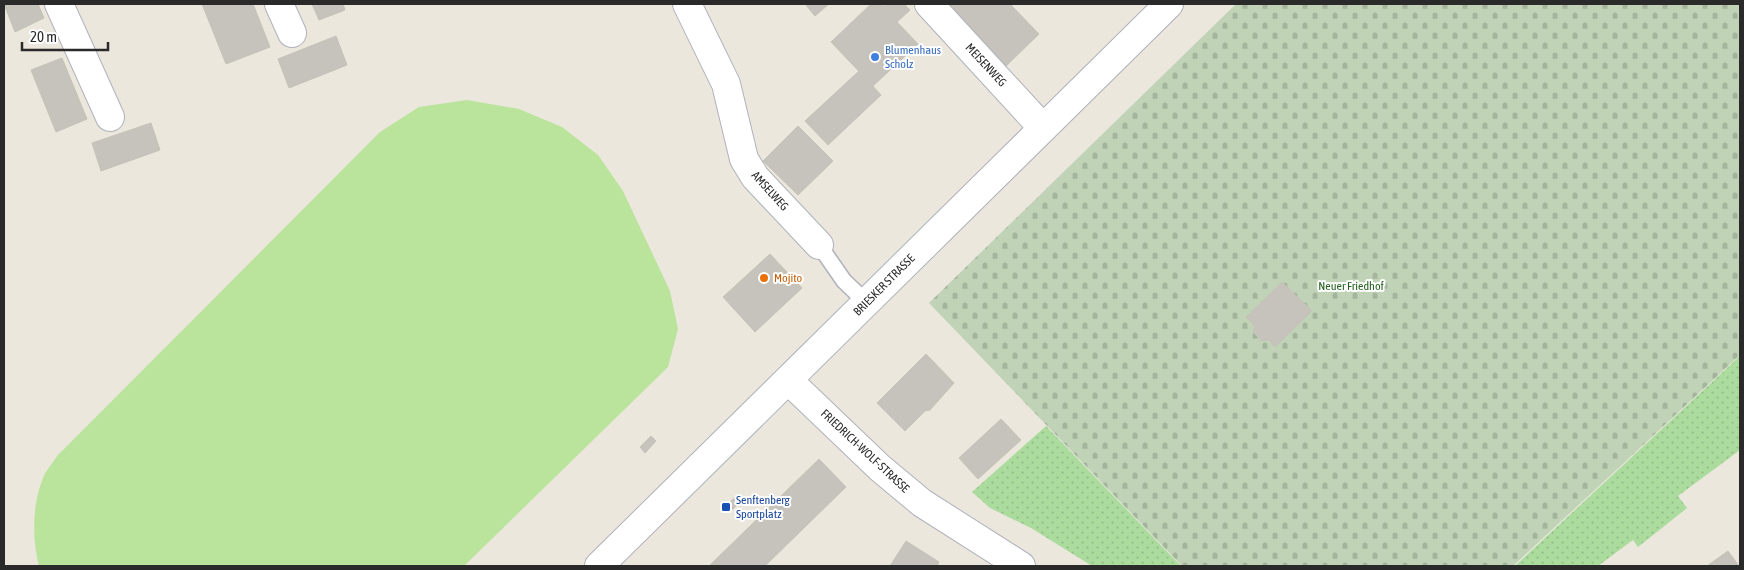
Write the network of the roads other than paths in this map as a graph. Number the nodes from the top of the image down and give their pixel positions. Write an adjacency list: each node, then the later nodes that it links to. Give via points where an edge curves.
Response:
1 (59, 4): 7 (street)
2 (279, 4): 6 (street)
3 (687, 4): 9 (street, AMSELWEG, via 726,84 744,159 755,177)
4 (929, 4): 8 (street, MEISENWEG)
5 (1169, 4): 8 (street, BRIESKER STRASSE)
6 (292, 33)
7 (110, 117)
8 (1042, 127): 10 (street, BRIESKER STRASSE)
9 (819, 245): 10 (lane, AMSELWEG, via 844,281)
10 (866, 302): 11 (street, BRIESKER STRASSE)
11 (788, 380): 12 (street, BRIESKER STRASSE); 13 (street, FRIEDRICH-WOLF-STRASSE, via 880,468 922,503)
12 (599, 566)
13 (1021, 566)

